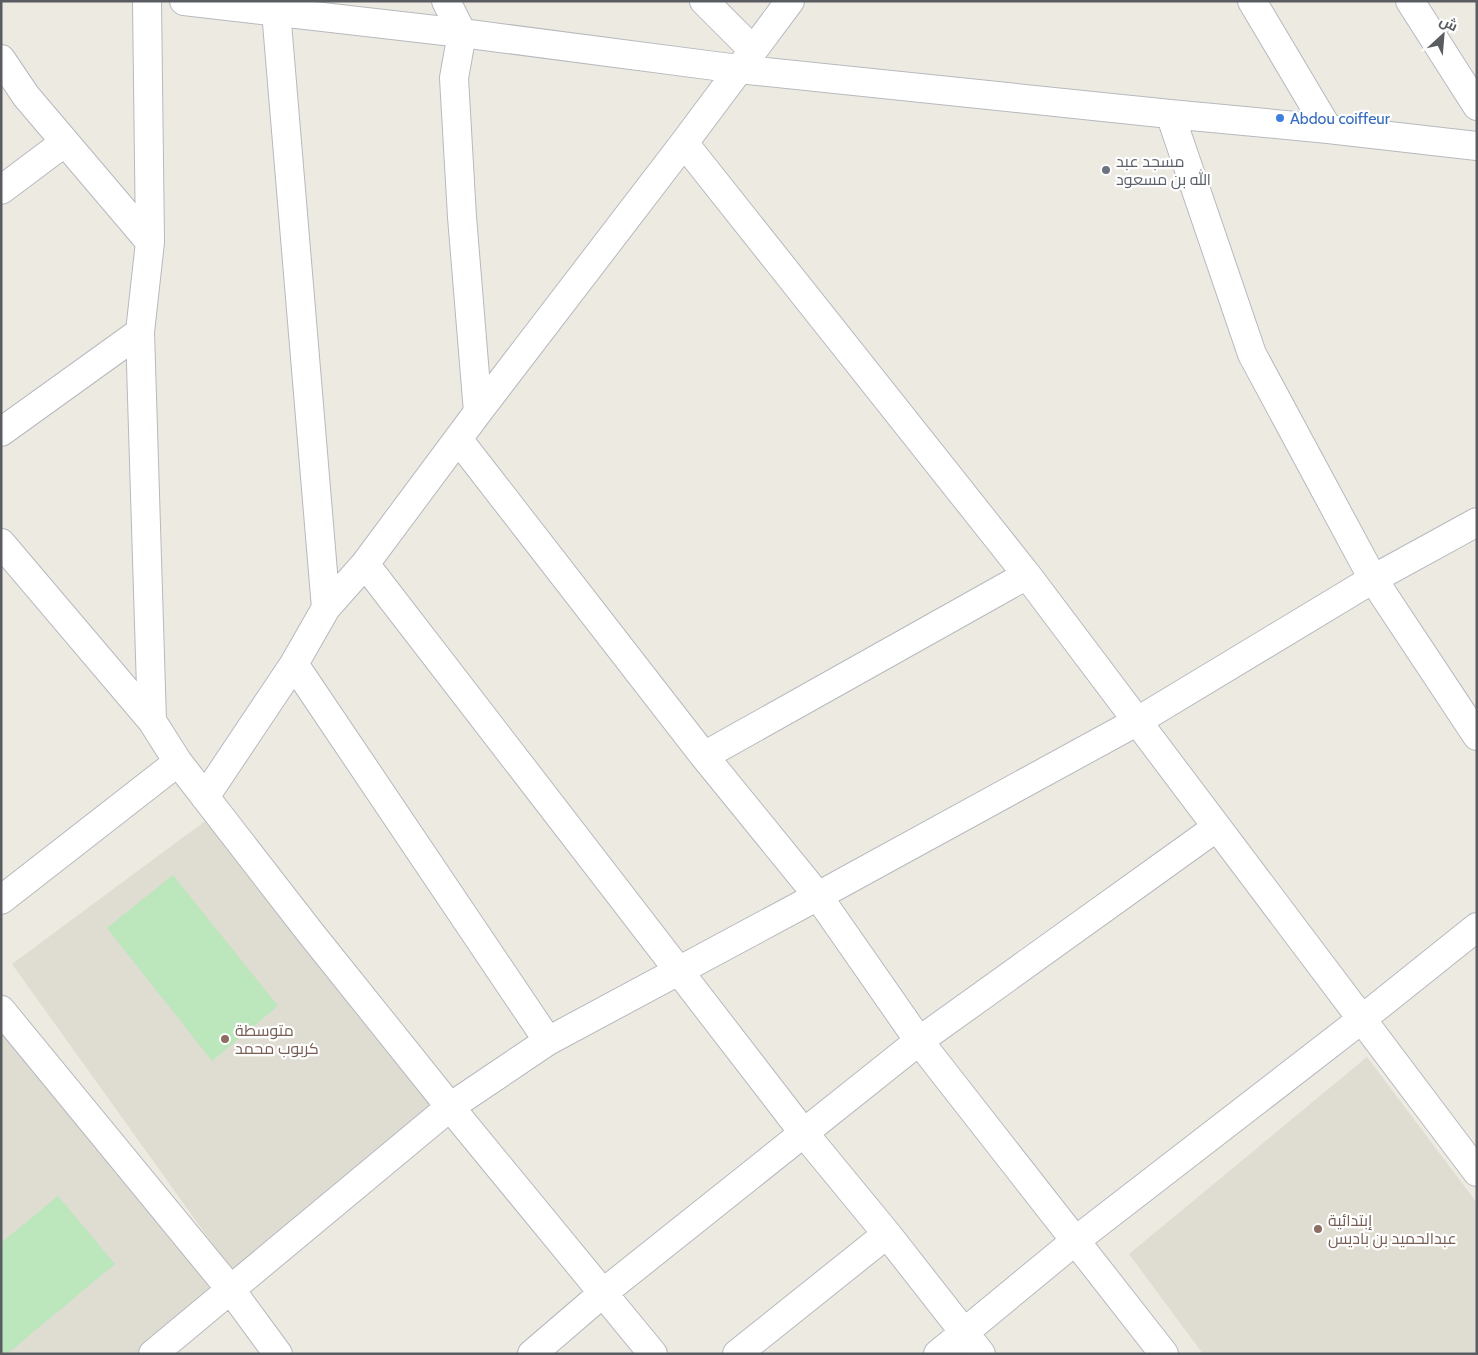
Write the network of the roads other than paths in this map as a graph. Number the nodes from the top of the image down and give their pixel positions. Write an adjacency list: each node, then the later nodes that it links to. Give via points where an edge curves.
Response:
1 (147, 1): 19 (street)
2 (184, 1): 8 (street)
3 (446, 1): 9 (street)
4 (704, 1): 11 (street)
5 (790, 1): 11 (street)
6 (1252, 1): 14 (street)
7 (1410, 1): 12 (street)
8 (276, 11): 9 (street); 29 (street)
9 (462, 33): 11 (street); 21 (street, via 454,78)
10 (1, 59): 15 (street, via 26,96)
11 (746, 59): 13 (street); 16 (street)
12 (1477, 106)
13 (1170, 114): 14 (street); 28 (street, via 1252,354)
14 (1328, 128): 17 (street)
15 (65, 142): 18 (street); 19 (street)
16 (684, 143): 21 (street); 27 (street)
17 (1477, 146)
18 (1, 190)
19 (150, 242): 20 (street)
20 (140, 332): 22 (street); 31 (street)
21 (478, 412): 23 (street)
22 (1, 432)
23 (458, 439): 26 (street); 34 (street)
24 (1477, 522): 28 (street)
25 (1, 543): 31 (street)
26 (365, 564): 29 (street); 41 (street)
27 (1027, 575): 32 (street); 34 (street)
28 (1373, 579): 32 (street); 33 (street)
29 (326, 608): 30 (street)
30 (294, 664): 36 (street); 44 (street)
31 (152, 721): 35 (street)
32 (1136, 722): 37 (street); 38 (street)
33 (1477, 736)
34 (704, 756): 38 (street)
35 (178, 762): 36 (street); 39 (street)
36 (204, 797): 46 (street)
37 (1217, 827): 43 (street); 45 (street)
38 (818, 896): 41 (street); 45 (street)
39 (1, 900)
40 (1477, 927): 43 (street)
41 (679, 971): 44 (street); 47 (street)
42 (1, 1010): 51 (street)
43 (1362, 1019): 48 (street); 50 (street)
44 (548, 1041): 46 (street)
45 (919, 1041): 47 (street); 50 (street)
46 (450, 1107): 51 (street); 52 (street)
47 (803, 1132): 49 (street); 52 (street)
48 (1473, 1159)
49 (887, 1234): 53 (street); 58 (street)
50 (1076, 1241): 53 (street); 61 (street)
51 (231, 1290): 54 (street); 55 (street)
52 (603, 1293): 56 (street); 57 (street)
53 (964, 1333): 59 (street); 60 (street)
54 (153, 1354)
55 (278, 1354)
56 (532, 1354)
57 (653, 1354)
58 (737, 1354)
59 (938, 1354)
60 (981, 1354)
61 (1164, 1354)

